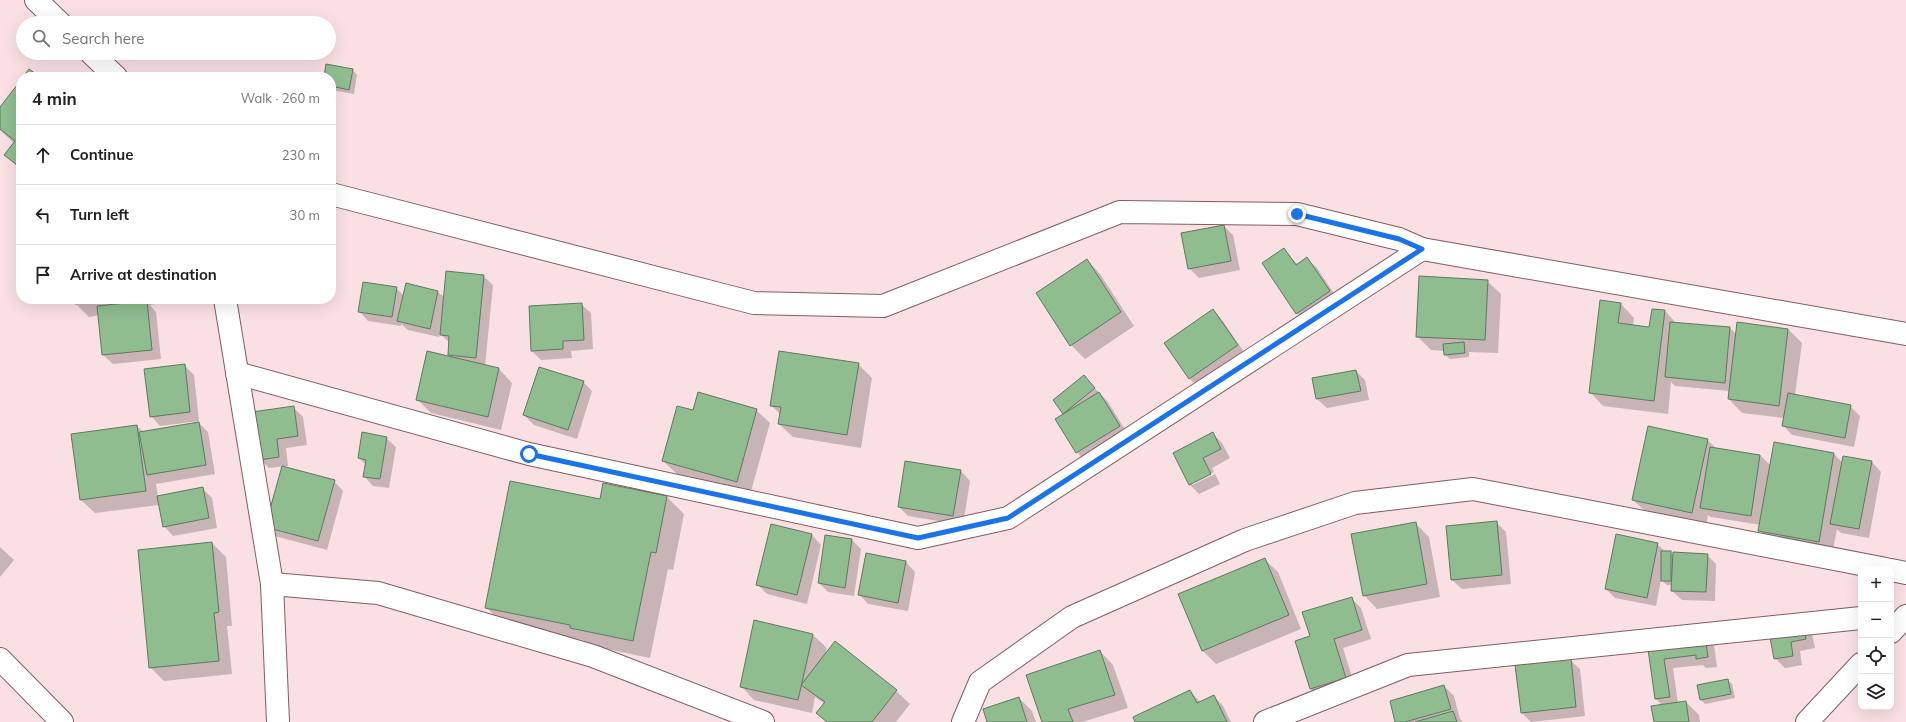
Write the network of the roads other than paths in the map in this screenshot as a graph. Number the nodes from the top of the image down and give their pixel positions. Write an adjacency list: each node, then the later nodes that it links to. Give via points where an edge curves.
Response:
1 (36, 0): 2 (street)
2 (53, 16)
3 (98, 60): 4 (street)
4 (111, 72)
5 (336, 195): 6 (street, via 754,303 884,306 1120,212 1297,214 1399,239)
6 (1422, 249): 8 (street); 9 (street, via 1008,518 918,538 529,454)
7 (226, 304): 9 (street)
8 (1906, 334)
9 (237, 373): 13 (street)
10 (1870, 566): 23 (street, via 1472,489 1355,503 1246,540 1072,617 980,682)
11 (1894, 571): 12 (street)
12 (1906, 573)
13 (272, 584): 21 (street); 22 (street, via 378,593 593,656)
14 (1894, 615): 15 (street)
15 (1906, 615): 17 (street)
16 (1858, 618): 24 (street, via 1408,665)
17 (1894, 629)
18 (0, 659): 20 (street)
19 (1858, 667): 25 (street)
20 (62, 722)
21 (278, 722)
22 (763, 722)
23 (963, 722)
24 (1265, 722)
25 (1807, 722)

